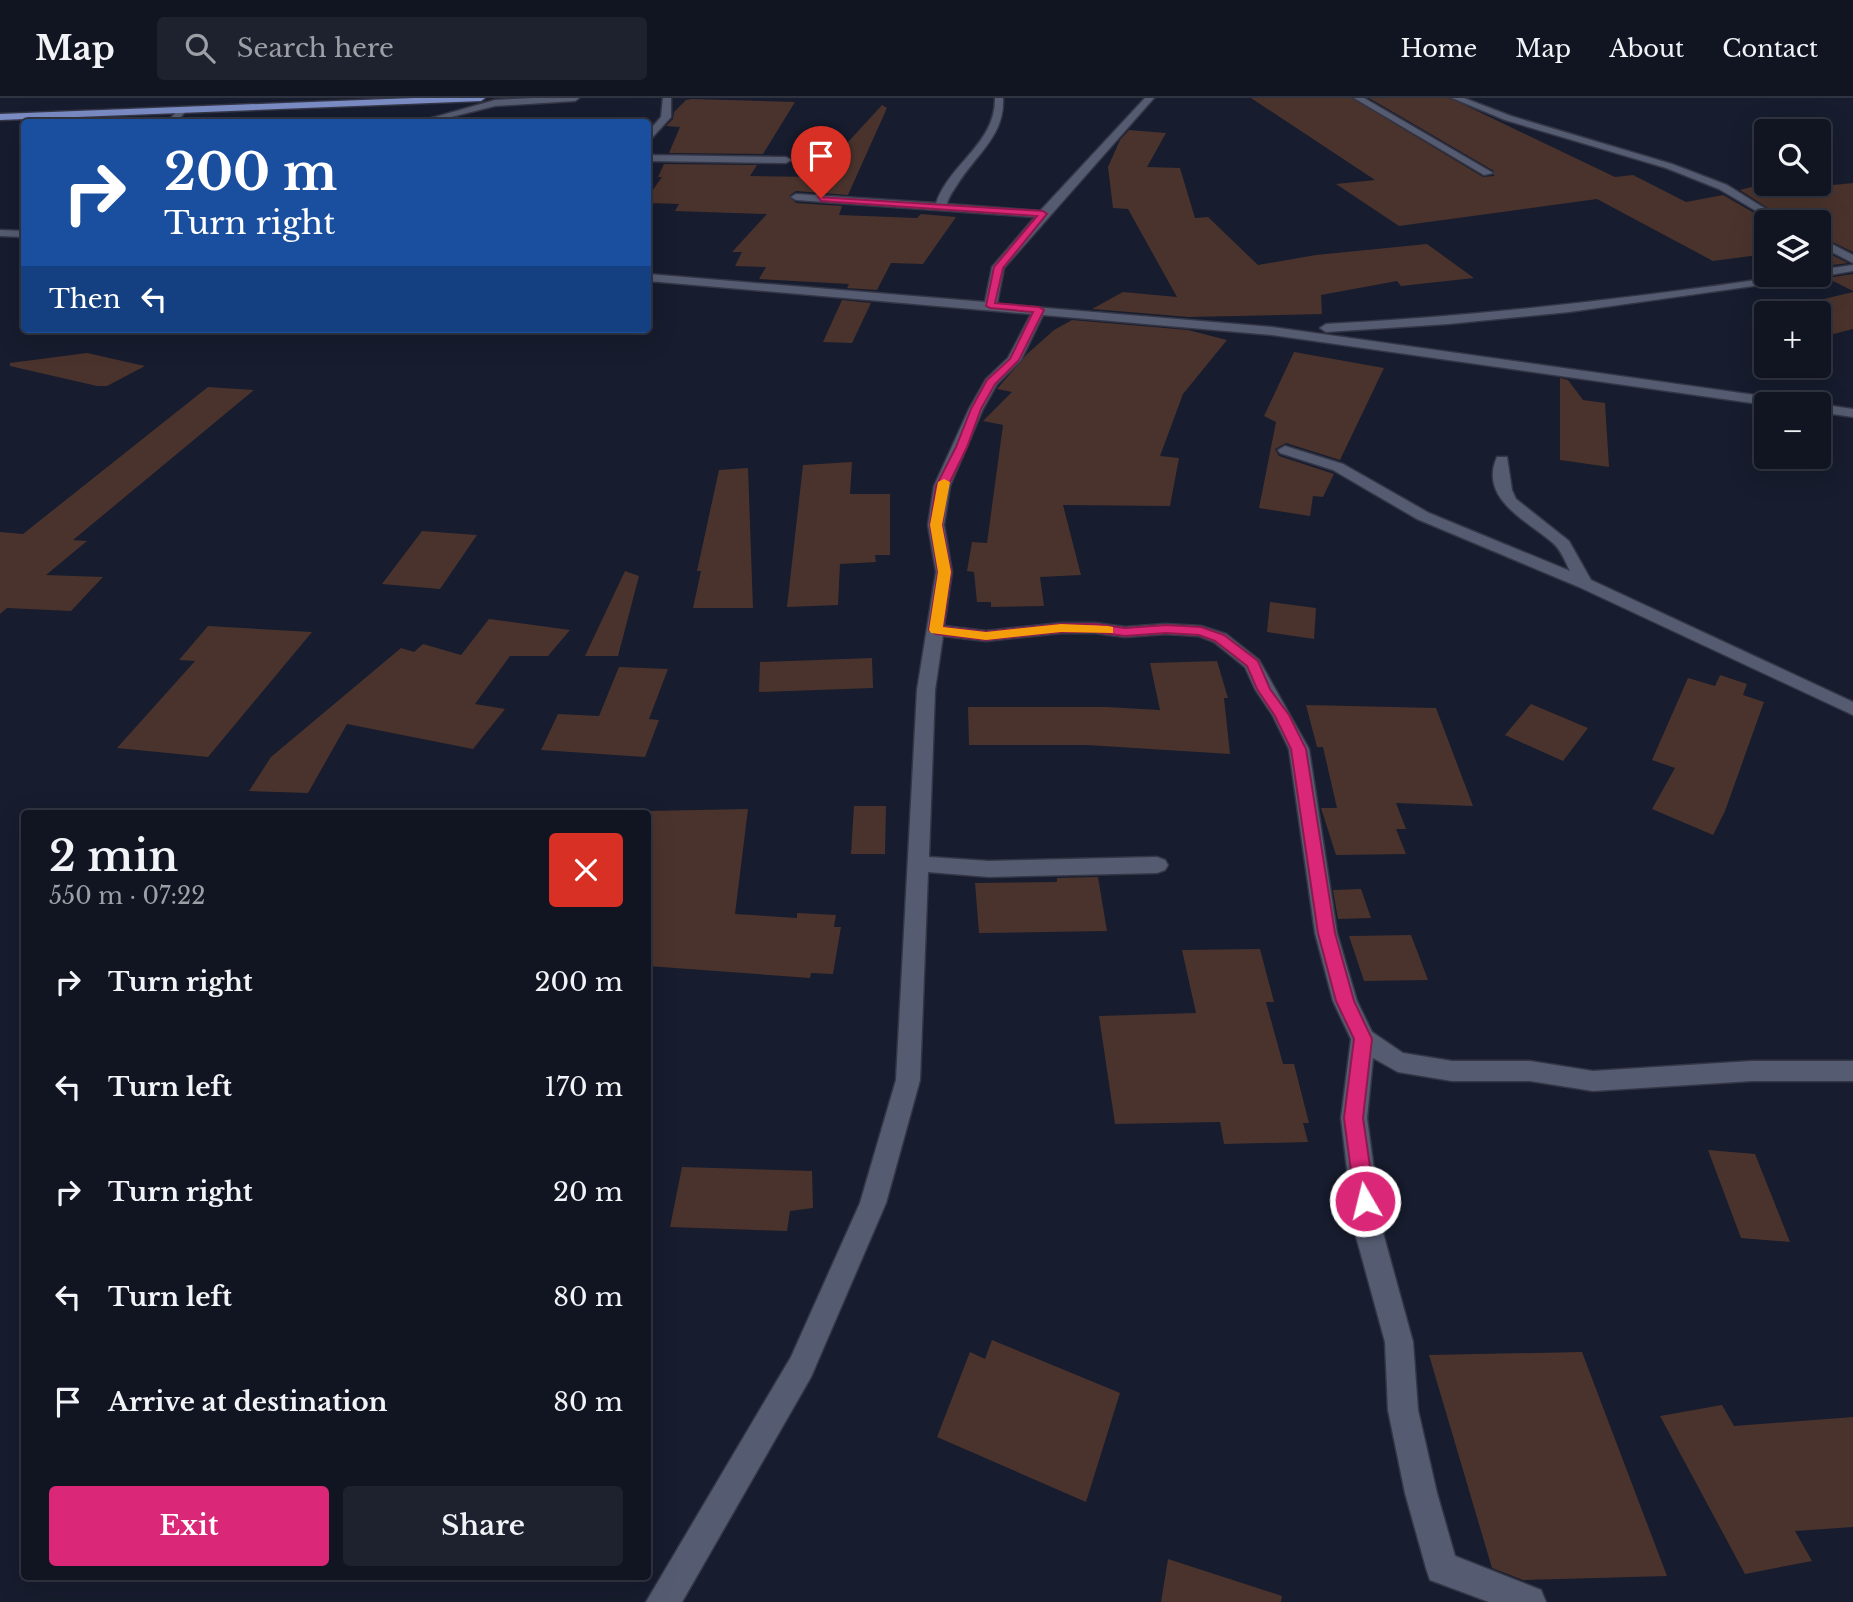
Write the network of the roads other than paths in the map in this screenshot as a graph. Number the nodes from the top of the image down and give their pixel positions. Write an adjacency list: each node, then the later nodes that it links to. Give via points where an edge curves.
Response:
1 (481, 98): 8 (main road)
2 (575, 98): 11 (street, via 495,103)
3 (667, 98): 12 (street, via 666,117)
4 (999, 98): 17 (street, via 994,135 967,162 941,202)
5 (1150, 98): 19 (street)
6 (1358, 98): 15 (street)
7 (1456, 98): 18 (street, via 1669,166 1723,187)
8 (183, 110): 9 (main road); 10 (street)
9 (0, 117)
10 (174, 119)
11 (434, 119)
12 (651, 134)
13 (651, 158): 14 (street)
14 (786, 160)
15 (1488, 173)
16 (796, 197): 17 (street)
17 (943, 207): 19 (street)
18 (1762, 210)
19 (1043, 214): 28 (street, via 998,267)
20 (0, 233): 21 (street)
21 (21, 234)
22 (1831, 247): 23 (street)
23 (1853, 260)
24 (1853, 268): 25 (street)
25 (1831, 272)
26 (651, 277): 28 (street)
27 (1754, 283): 30 (street, via 1548,312)
28 (990, 306): 29 (street)
29 (1039, 310): 30 (street); 37 (street, via 1014,360 991,382 976,409 942,486 936,525 944,572)
30 (1272, 331): 31 (street)
31 (1754, 399)
32 (1831, 410): 33 (street)
33 (1853, 413)
34 (1285, 450): 36 (street, via 1338,467 1423,516)
35 (1502, 460): 36 (street, via 1502,489 1509,502 1560,541)
36 (1585, 583): 38 (street)
37 (936, 630): 39 (street, via 926,690); 41 (street, via 986,636 1061,628 1201,631 1220,638 1253,664 1299,749 1326,933 1345,1001)
38 (1853, 709)
39 (919, 864): 40 (street, via 989,869); 43 (street, via 908,1080 873,1203 801,1367)
40 (1157, 865)
41 (1363, 1039): 42 (street, via 1398,1062 1452,1071 1530,1071 1593,1081 1764,1070); 44 (street, via 1354,1118 1368,1229 1399,1342 1403,1410 1442,1568)
42 (1853, 1071)
43 (663, 1602)
44 (1529, 1602)

